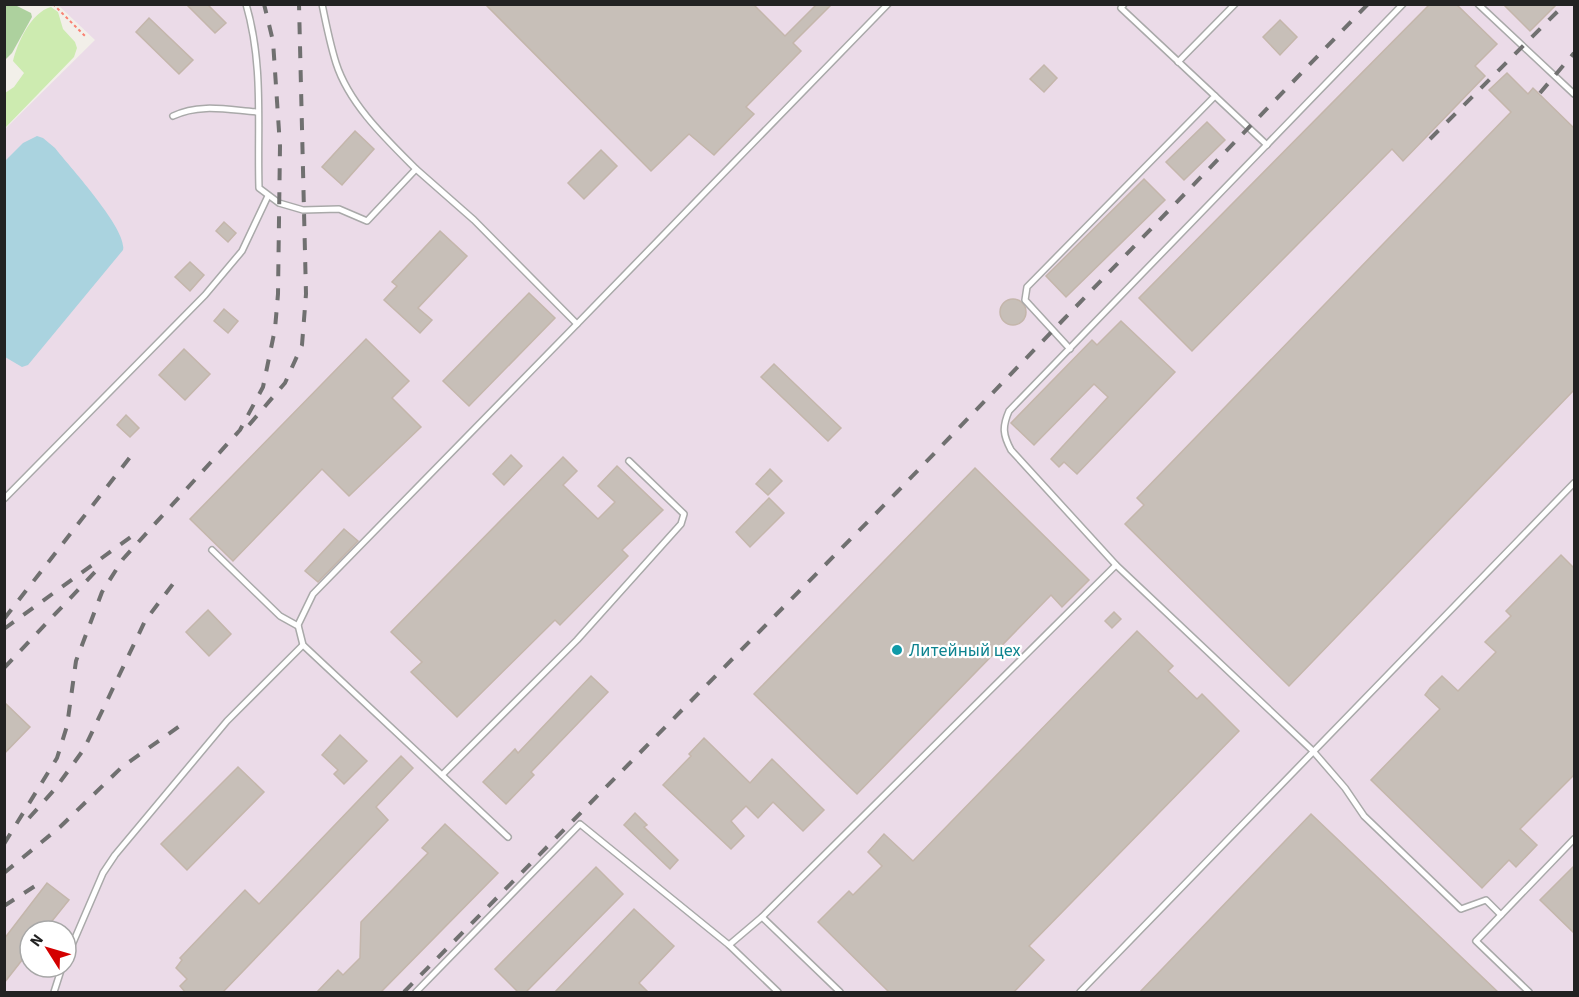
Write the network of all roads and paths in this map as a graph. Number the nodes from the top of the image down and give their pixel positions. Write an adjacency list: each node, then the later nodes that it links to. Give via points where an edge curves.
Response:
1 (52, 4): 9 (path)
2 (246, 4): 13 (lane, via 259,69)
3 (322, 4): 16 (lane, via 336,64 351,95)
4 (888, 4): 18 (lane)
5 (1124, 4): 10 (lane, via 1120,8)
6 (1234, 4): 10 (lane)
7 (1403, 4): 15 (lane)
8 (1478, 4): 11 (lane)
9 (86, 37)
10 (1178, 62): 12 (lane)
11 (1574, 93)
12 (1215, 96): 15 (lane); 19 (lane, via 1027,286 1025,300)
13 (258, 112): 14 (lane, via 202,108); 17 (lane, via 259,188)
14 (173, 116)
15 (1267, 145): 19 (lane)
16 (416, 169): 17 (lane, via 367,222 339,209 303,210); 18 (lane, via 474,220)
17 (268, 196): 22 (lane, via 242,251 205,295)
18 (577, 324): 25 (lane, via 313,594)
19 (1070, 349): 24 (lane, via 1009,411 1004,436 1025,465)
20 (628, 461): 28 (lane, via 684,514 681,524 577,640)
21 (1575, 483): 27 (lane)
22 (4, 499)
23 (213, 550): 25 (lane, via 280,616)
24 (1116, 565): 27 (lane); 32 (lane)
25 (298, 626): 26 (lane)
26 (303, 645): 28 (lane); 33 (lane, via 227,721 115,855)
27 (1313, 751): 31 (lane, via 1364,816 1461,909 1486,900); 38 (lane)
28 (442, 775): 29 (lane)
29 (508, 837)
30 (1575, 839): 31 (lane)
31 (1501, 915): 39 (lane, via 1476,941)
32 (762, 917): 34 (lane); 37 (lane)
33 (78, 930)
34 (729, 945): 35 (lane, via 580,824); 36 (lane)
35 (416, 993)
36 (778, 993)
37 (840, 993)
38 (1080, 993)
39 (1529, 993)

